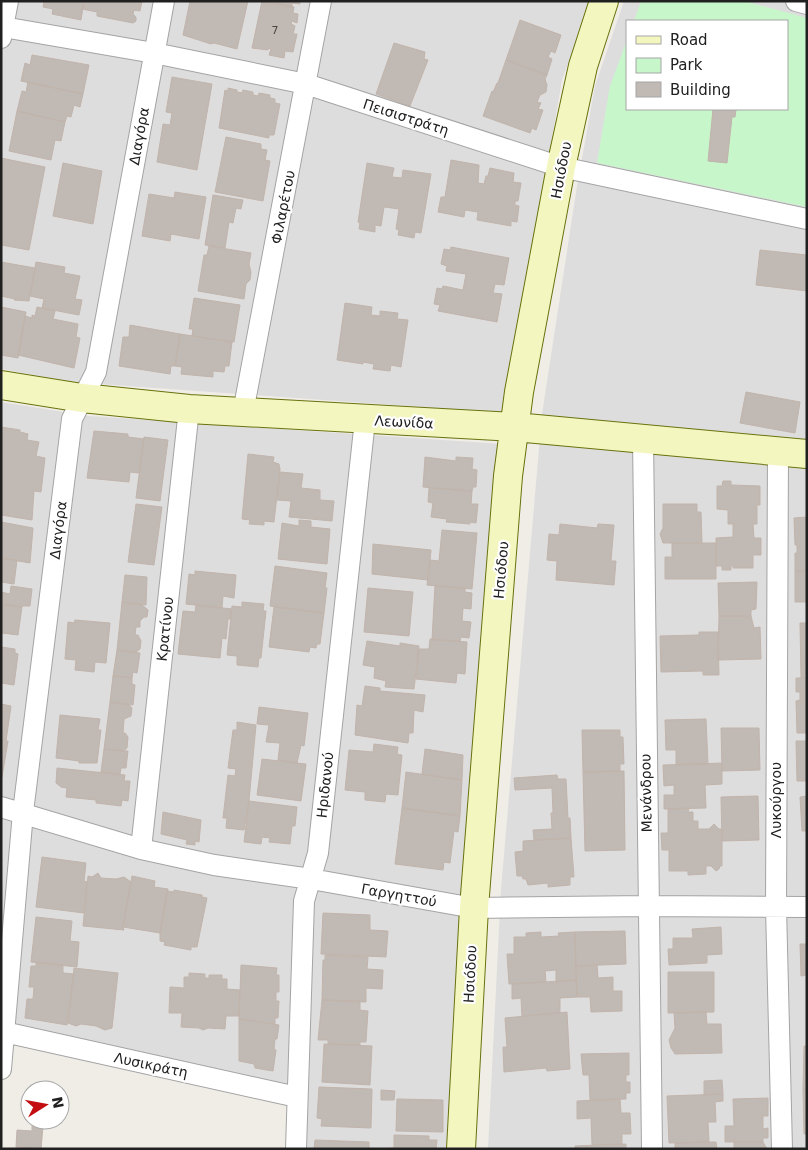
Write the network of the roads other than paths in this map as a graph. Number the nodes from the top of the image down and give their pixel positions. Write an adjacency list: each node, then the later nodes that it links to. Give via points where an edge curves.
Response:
1 (8, 1): 7 (street)
2 (164, 1): 8 (street, Διαγόρα)
3 (321, 1): 9 (street, Φιλαρέτου)
4 (604, 1): 10 (street, Ησιόδου, via 583,66)
5 (796, 1): 6 (street)
6 (807, 4)
7 (2, 32): 8 (street, Πεισιστράτη)
8 (154, 53): 9 (street, Πεισιστράτη); 13 (street, Διαγόρα, via 96,372)
9 (306, 84): 10 (street, Πεισιστράτη); 15 (street, Φιλαρέτου)
10 (561, 168): 11 (street, Πεισιστράτη); 17 (street, Ησιόδου)
11 (807, 219)
12 (1, 385): 13 (street, Λεωνίδα)
13 (82, 398): 14 (street, Λεωνίδα); 22 (street, Διαγόρα, via 72,419)
14 (189, 409): 15 (street, Λεωνίδα); 23 (street, Κρατίνου)
15 (243, 412): 16 (street, Λεωνίδα)
16 (365, 420): 17 (street, Λεωνίδα); 24 (street, Ηριδανού, via 318,852)
17 (515, 427): 18 (street, Λεωνίδα); 28 (street, Ησιόδου, via 508,476)
18 (643, 438): 19 (street, Λεωνίδα); 25 (street, Μενάνδρου)
19 (778, 451): 20 (street, Λεωνίδα); 26 (street, Λυκούργου)
20 (807, 454)
21 (1, 807): 22 (street, Γαργηττού)
22 (23, 812): 23 (street, Γαργηττού); 29 (street, Διαγόρα)
23 (141, 850): 24 (street, Γαργηττού, via 214,865)
24 (311, 879): 28 (street, Γαργηττού); 31 (street, Ηριδανού, via 304,902)
25 (648, 906): 26 (street, Γαργηττού); 28 (street, Γαργηττού); 34 (street, Μενάνδρου)
26 (776, 907): 27 (street, Γαργηττού); 35 (street, Λυκούργου)
27 (807, 907)
28 (474, 908): 33 (street, Ησιόδου)
29 (4, 1032): 30 (street, Διαγόρα); 31 (street, Λυσικράτη)
30 (1, 1069)
31 (297, 1097): 32 (street, Ηριδανού)
32 (296, 1149)
33 (461, 1149)
34 (652, 1149)
35 (782, 1149)

